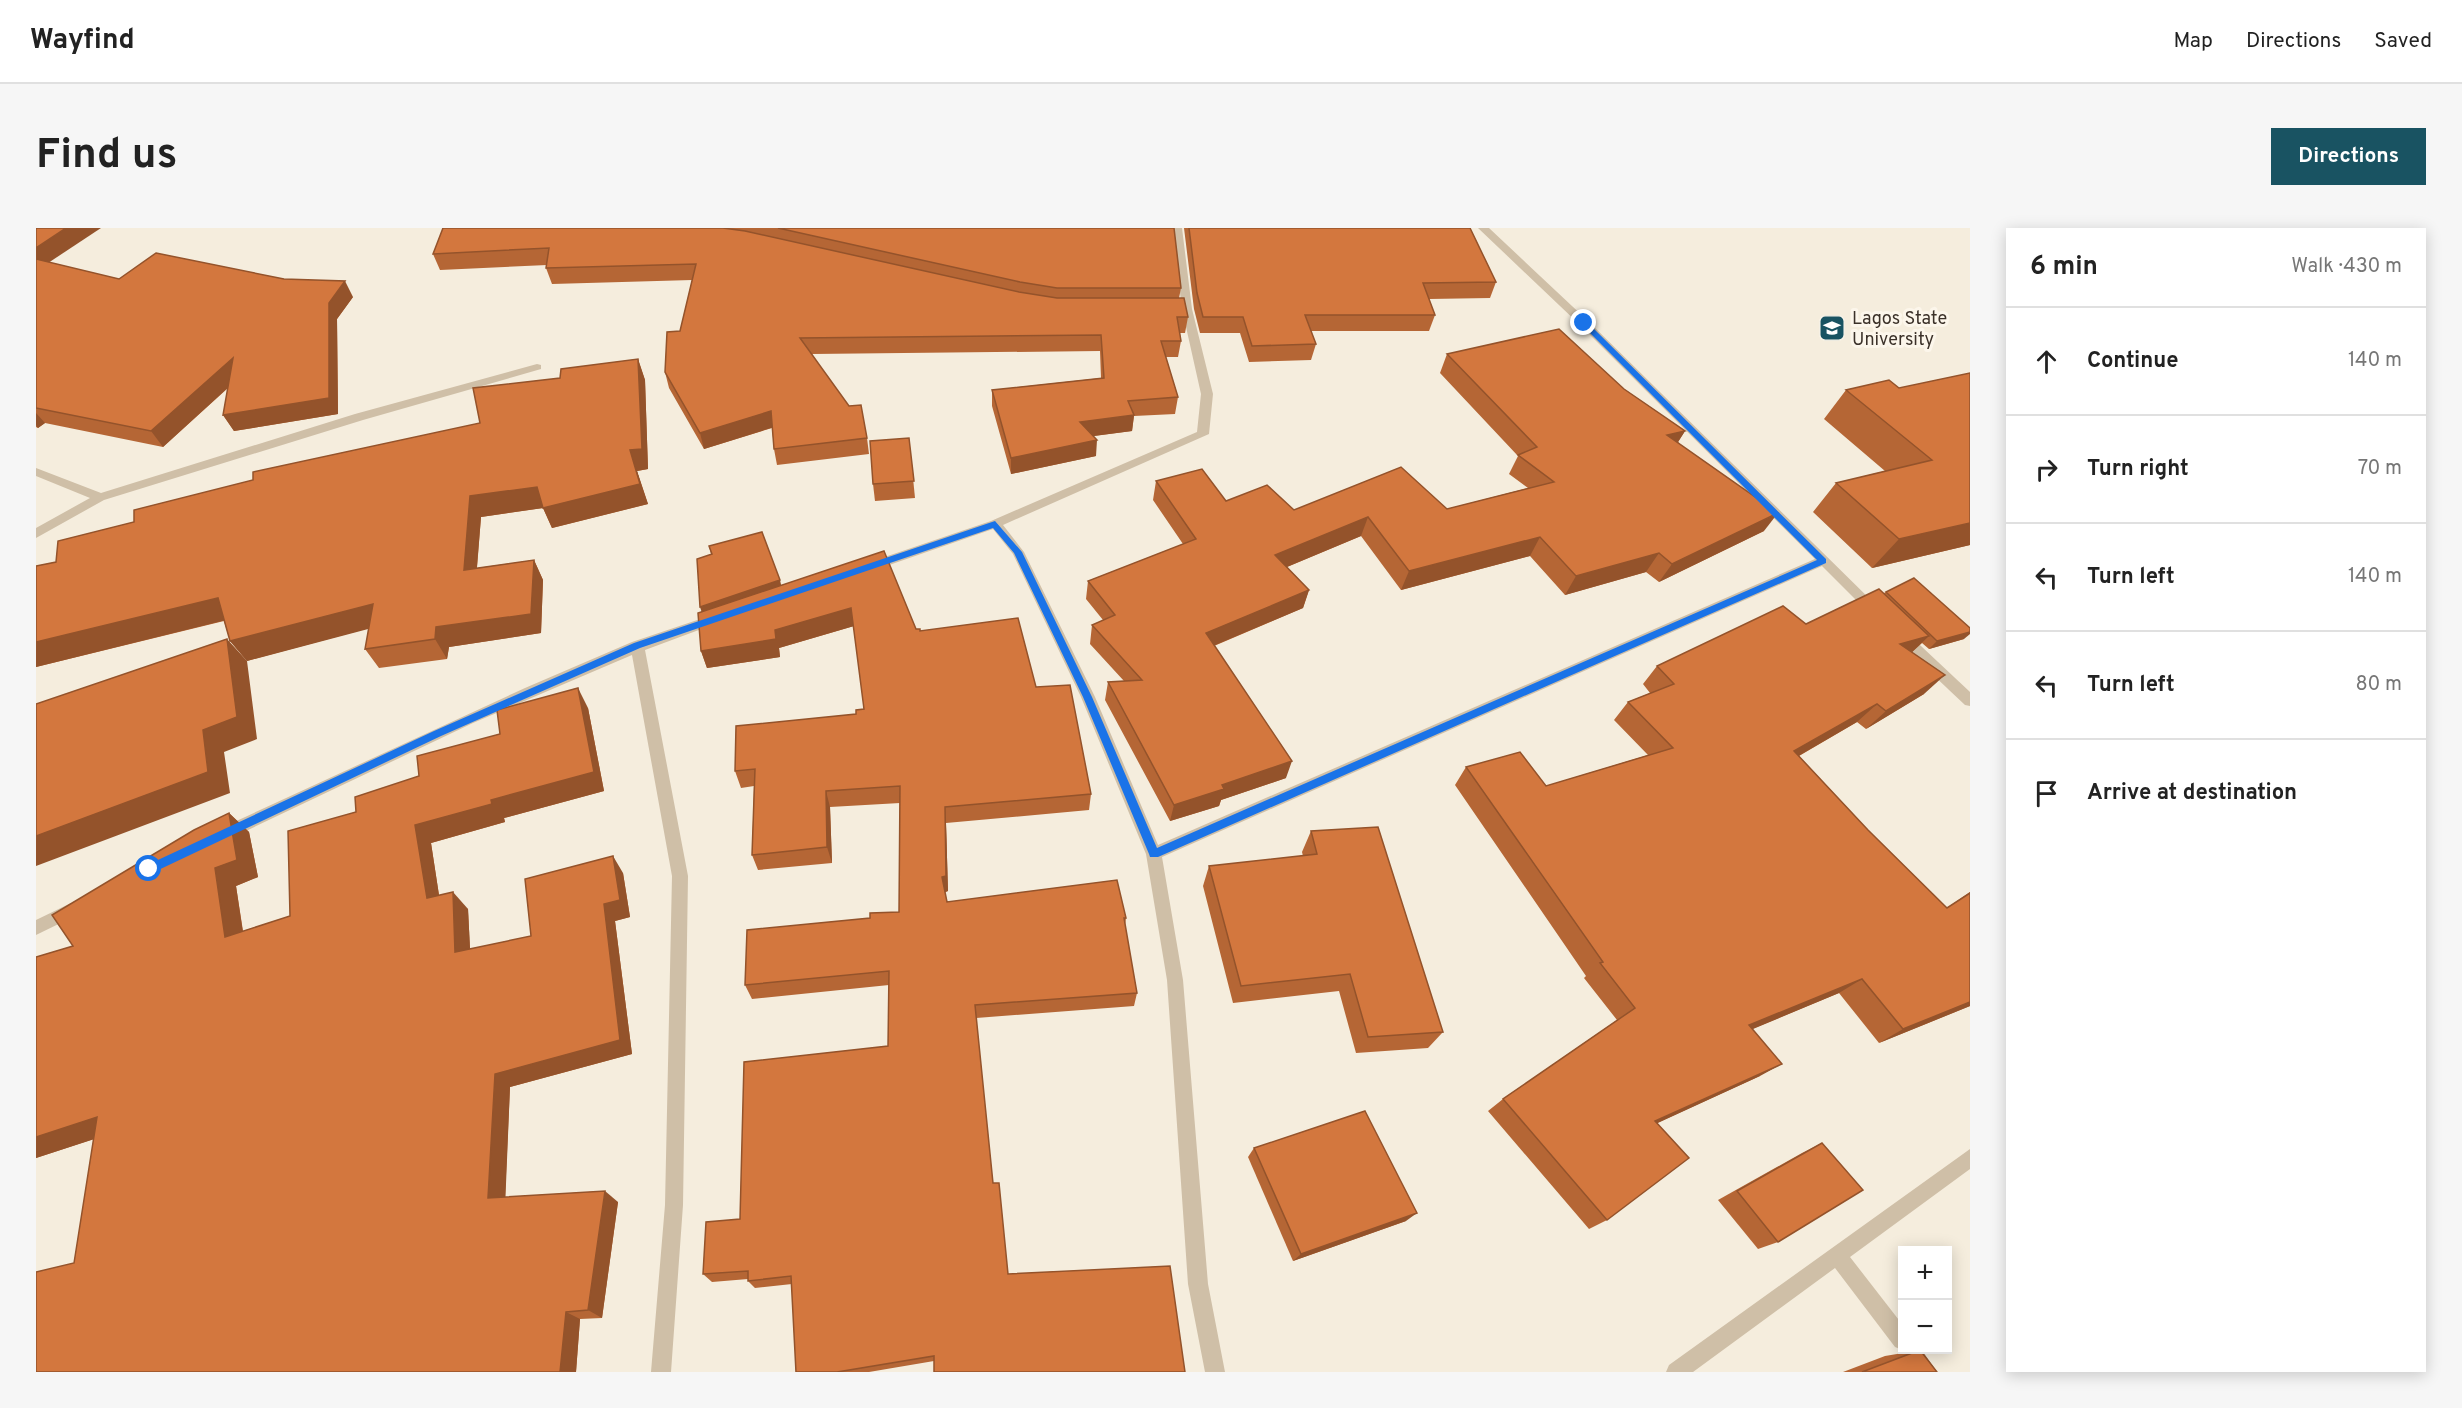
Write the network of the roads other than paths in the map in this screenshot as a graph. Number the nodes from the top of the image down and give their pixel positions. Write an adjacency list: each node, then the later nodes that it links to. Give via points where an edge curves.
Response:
1 (1177, 228): 6 (street, via 1182,309 1207,394 1203,434)
2 (1483, 228): 8 (street)
3 (537, 367): 5 (street)
4 (36, 472): 5 (street)
5 (100, 497): 7 (street)
6 (995, 524): 9 (street); 14 (street, via 1018,552 1078,677)
7 (36, 534)
8 (1823, 561): 12 (street); 14 (street)
9 (861, 570)
10 (727, 615): 11 (street)
11 (637, 646): 13 (street); 21 (street, via 680,876 674,1205)
12 (1970, 701)
13 (213, 839)
14 (1154, 854): 22 (street, via 1175,980 1198,1284)
15 (87, 902): 16 (street)
16 (36, 928)
17 (1970, 1158): 18 (street)
18 (1837, 1255): 19 (street); 23 (street)
19 (1898, 1335)
20 (1913, 1354): 24 (street)
21 (662, 1372)
22 (1215, 1372)
23 (1676, 1372)
24 (1927, 1372)

